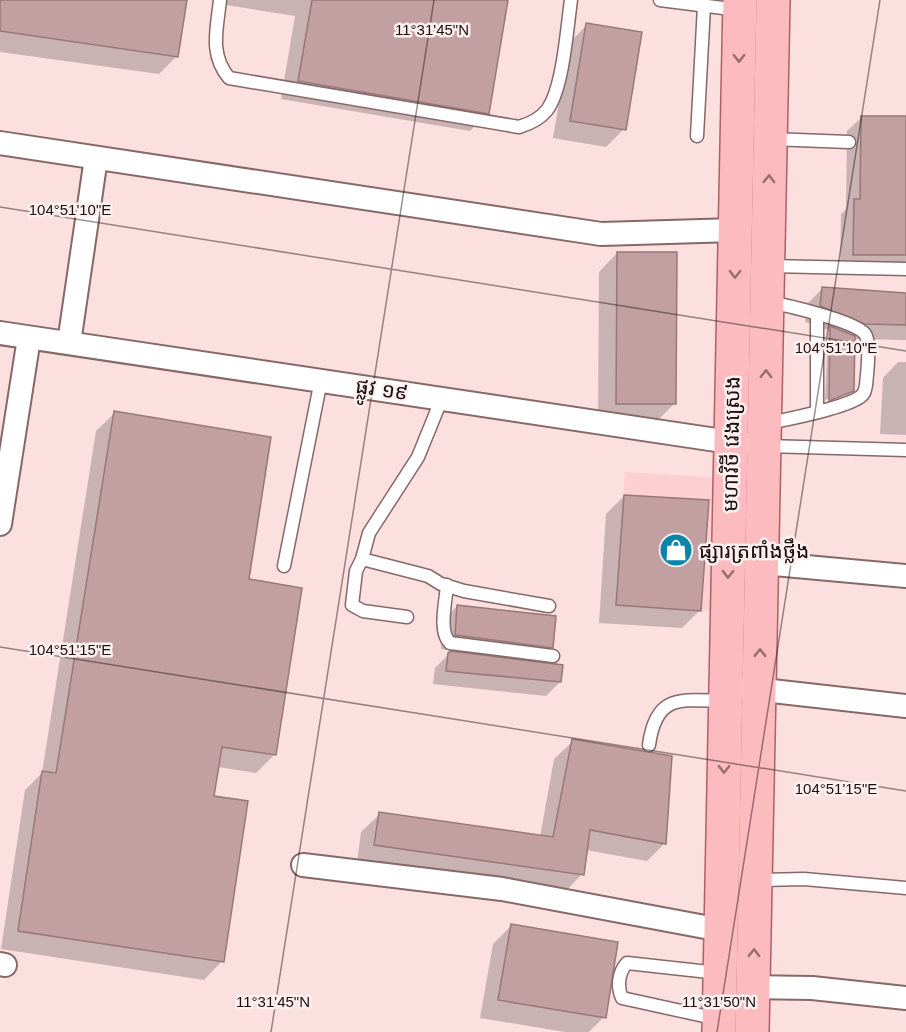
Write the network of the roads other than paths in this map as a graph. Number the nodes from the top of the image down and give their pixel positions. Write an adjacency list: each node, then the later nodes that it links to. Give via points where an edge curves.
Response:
1 (220, 0): 2 (lane, via 218,64 228,78 519,127 547,111 556,92)
2 (571, 0)
3 (660, 0): 6 (lane)
4 (773, 0): 8 (main road, មហាវិថី វេងស្រេង)
5 (740, 5): 6 (lane); 12 (main road, មហាវិថី វេងស្រេង, one-way to 12)
6 (704, 6): 7 (lane)
7 (697, 136)
8 (770, 139): 9 (lane); 13 (main road, មហាវិថី វេងស្រេង, one-way to 8)
9 (849, 142)
10 (0, 143): 11 (street)
11 (96, 158): 12 (street, via 601,234); 19 (street)
12 (735, 230): 23 (main road, មហាវិថី វេងស្រេង, one-way to 23)
13 (768, 266): 14 (lane); 15 (main road, មហាវិថី វេងស្រេង)
14 (906, 270)
15 (767, 302): 16 (lane); 23 (main road, មហាវិថី វេងស្រេង, one-way to 15)
16 (817, 314): 22 (lane); 22 (lane, via 861,330 868,340 865,392 860,398)
17 (0, 333): 18 (street, ផ្លូវ ១៩)
18 (29, 338): 19 (street, ផ្លូវ ១៩); 25 (street)
19 (69, 343): 20 (street, ផ្លូវ ១៩)
20 (321, 380): 21 (street, ផ្លូវ ១៩); 28 (lane)
21 (442, 398): 23 (street, ផ្លូវ ១៩); 26 (lane, via 418,457 369,533)
22 (817, 412): 23 (lane)
23 (748, 431): 24 (lane); 27 (main road, មហាវិថី វេងស្រេង); 35 (main road, មហាវិថី វេងស្រេង, one-way to 35)
24 (906, 450)
25 (0, 524)
26 (362, 559): 30 (lane, via 428,576); 32 (lane, via 356,571 352,605 363,611)
27 (762, 563): 29 (street); 34 (main road, មហាវិថី វេងស្រេង, one-way to 27)
28 (284, 566)
29 (906, 576)
30 (447, 585): 31 (lane); 33 (lane, via 444,631 450,643)
31 (549, 606)
32 (407, 617)
33 (553, 656)
34 (759, 689): 35 (street); 36 (street); 39 (main road, មហាវិថី វេងស្រេង)
35 (725, 693): 37 (lane, via 668,703 656,715); 41 (main road, មហាវិថី វេងស្រេង, one-way to 41)
36 (906, 706)
37 (648, 745)
38 (303, 865): 41 (street, via 502,889)
39 (755, 880): 40 (lane, via 804,879); 43 (main road, មហាវិថី វេងស្រេង, one-way to 39)
40 (906, 888)
41 (721, 930): 42 (main road, មហាវិថី វេងស្រេង)
42 (720, 973): 45 (main road, មហាវិថី វេងស្រេង); 45 (lane, via 627,963 621,970 618,990 622,998)
43 (753, 987): 44 (street, via 812,988); 46 (main road, មហាវិថី វេងស្រេង)
44 (906, 998)
45 (719, 1025)
46 (752, 1032)

